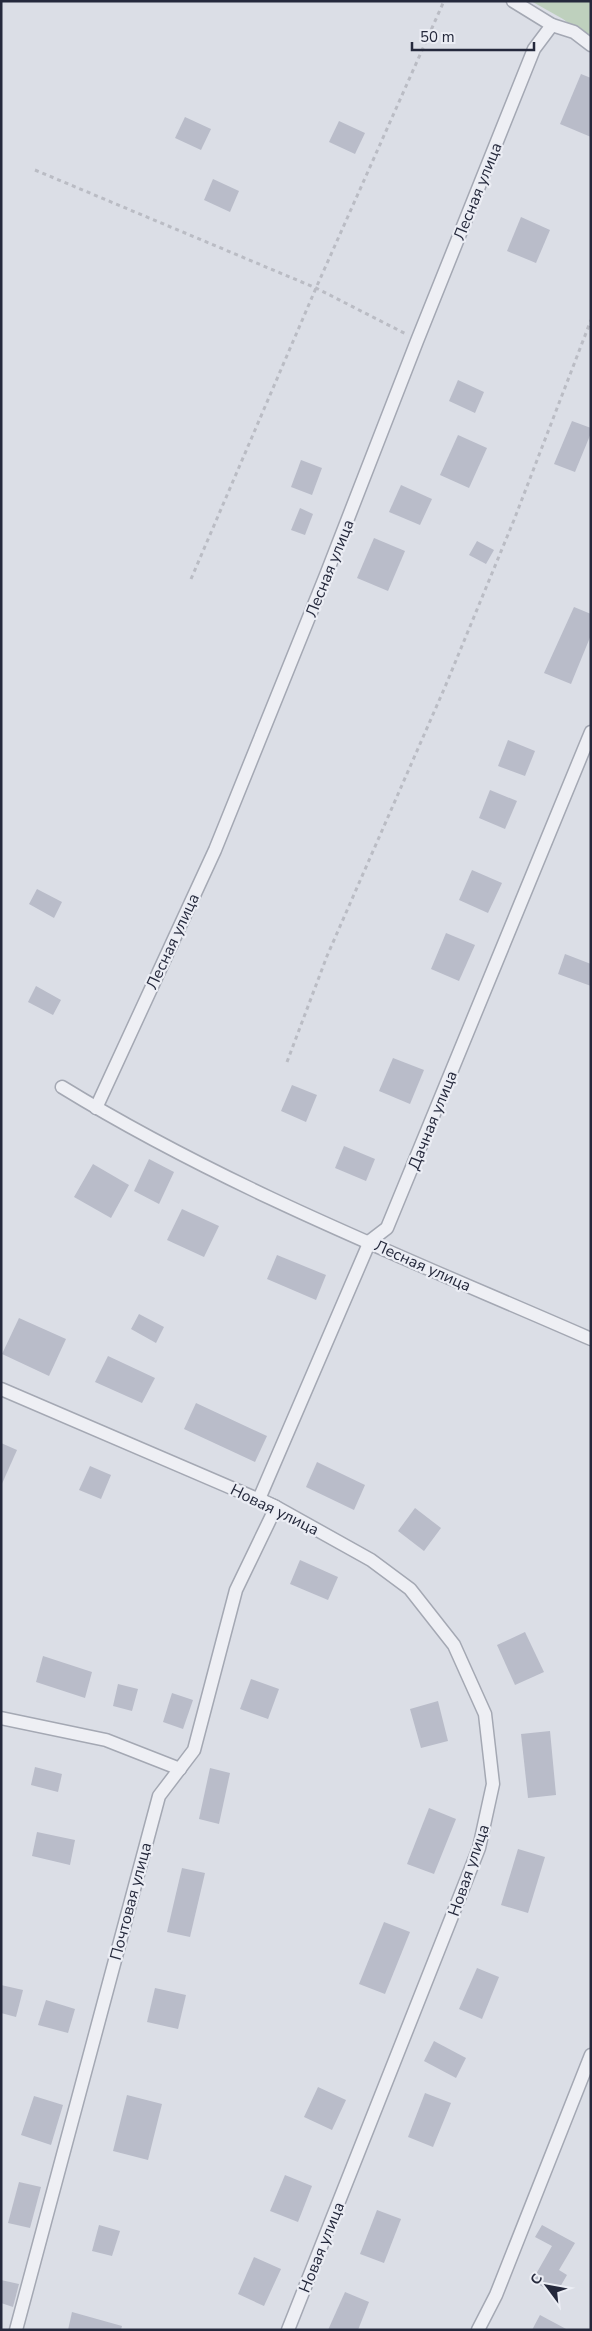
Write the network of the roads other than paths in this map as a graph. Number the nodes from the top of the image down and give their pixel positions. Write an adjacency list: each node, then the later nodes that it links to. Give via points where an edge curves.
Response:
1 (513, 1): 2 (street)
2 (552, 25): 3 (street, via 574,32); 6 (street, Лесная улица, via 534,49 215,850)
3 (591, 44)
4 (591, 732): 7 (street, Дачная улица, via 387,1228)
5 (62, 1088): 6 (street, Лесная улица)
6 (96, 1108): 7 (street, Лесная улица, via 247,1188)
7 (370, 1242): 8 (street, Лесная улица); 10 (street, Дачная улица)
8 (591, 1339)
9 (1, 1389): 10 (street, Новая улица)
10 (259, 1499): 11 (street)
11 (276, 1507): 13 (street, Почтовая улица, via 236,1590 194,1750); 16 (street, Новая улица, via 371,1560 410,1589 454,1645 485,1714 493,1784 479,1848)
12 (1, 1718): 13 (street, via 106,1740)
13 (180, 1769): 15 (street, Почтовая улица, via 159,1796)
14 (591, 2055): 17 (street, via 496,2295)
15 (16, 2330)
16 (288, 2330)
17 (478, 2330)

